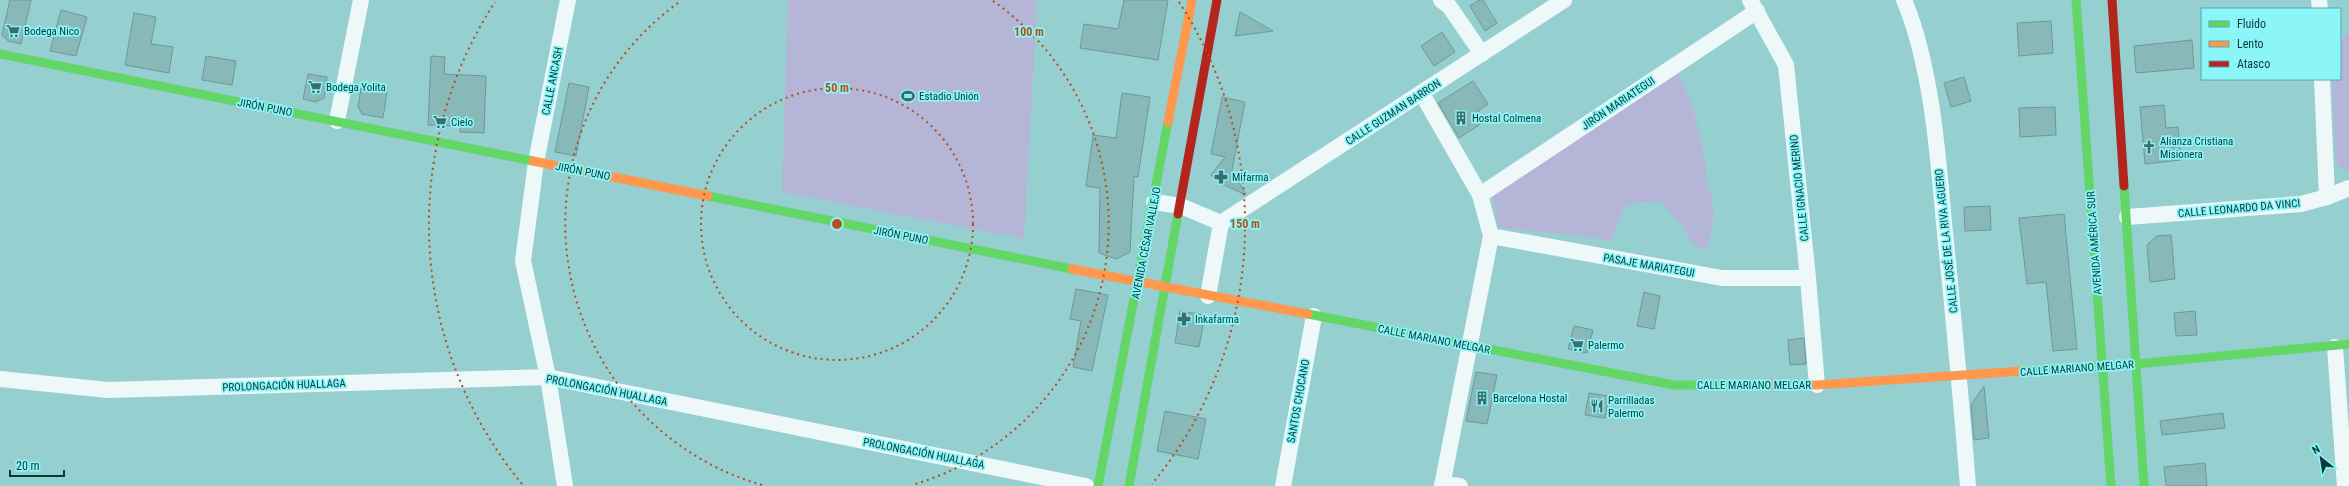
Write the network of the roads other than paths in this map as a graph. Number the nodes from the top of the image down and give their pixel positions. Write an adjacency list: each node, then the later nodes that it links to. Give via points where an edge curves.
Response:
1 (361, 0): 15 (street)
2 (568, 0): 16 (street, CALLE ANCASH)
3 (1192, 0): 20 (street, AVENIDA CÉSAR VALLEJO)
4 (1217, 0): 21 (street)
5 (1441, 0): 12 (street, via 1450,6)
6 (1564, 0): 12 (street, CALLE GUZMAN BARRON)
7 (1904, 0): 34 (street, CALLE JOSÉ DE LA RIVA AGUERO, via 1914,23 1924,67 1938,153)
8 (2076, 0): 33 (street, AVENIDA AMÉRICA SUR)
9 (2112, 0): 22 (street)
10 (1753, 5): 18 (street, JIRÓN MARIATEGUI); 25 (street, CALLE IGNACIO MERINO, via 1786,65)
11 (0, 54): 15 (street, JIRÓN PUNO)
12 (1482, 54): 14 (street, CALLE GUZMAN BARRON)
13 (2322, 80): 19 (street)
14 (1422, 94): 18 (street); 23 (street, CALLE GUZMAN BARRON)
15 (336, 121): 16 (street, JIRÓN PUNO)
16 (536, 162): 26 (street, JIRÓN PUNO); 35 (street, CALLE ANCASH, via 523,261)
17 (2349, 188): 19 (street, CALLE LEONARDO DA VINCI)
18 (1480, 195): 24 (street)
19 (2327, 197): 22 (street, CALLE LEONARDO DA VINCI, via 2301,204)
20 (1154, 202): 21 (street); 26 (street, AVENIDA CÉSAR VALLEJO)
21 (1181, 206): 23 (street); 27 (street)
22 (2127, 217): 32 (street)
23 (1221, 223): 28 (street)
24 (1491, 236): 25 (street, PASAJE MARIATEGUI, via 1722,278); 30 (street)
25 (1808, 278): 37 (street, CALLE IGNACIO MERINO)
26 (1139, 282): 27 (street, JIRÓN PUNO); 41 (street, AVENIDA CÉSAR VALLEJO)
27 (1166, 288): 28 (street, CALLE MARIANO MELGAR); 42 (street)
28 (1208, 296): 29 (street, CALLE MARIANO MELGAR)
29 (1314, 316): 30 (street, CALLE MARIANO MELGAR); 43 (street, SANTOS CHOCANO)
30 (1468, 346): 37 (street, CALLE MARIANO MELGAR, via 1674,385); 38 (street)
31 (2342, 346): 32 (street, CALLE MARIANO MELGAR); 48 (street)
32 (2135, 364): 33 (street, CALLE MARIANO MELGAR); 47 (street)
33 (2103, 366): 34 (street, CALLE MARIANO MELGAR); 46 (street, AVENIDA AMÉRICA SUR)
34 (1959, 376): 37 (street, CALLE MARIANO MELGAR); 45 (street, CALLE JOSÉ DE LA RIVA AGUERO)
35 (548, 377): 36 (street, PROLONGACIÓN HUALLAGA, via 108,390); 39 (street, CALLE ANCASH); 40 (street, PROLONGACIÓN HUALLAGA)
36 (0, 379)
37 (1817, 385)
38 (1442, 485): 44 (street)
39 (565, 486)
40 (1086, 486)
41 (1098, 486)
42 (1129, 486)
43 (1283, 486)
44 (1460, 486)
45 (1968, 486)
46 (2111, 486)
47 (2144, 486)
48 (2345, 486)

